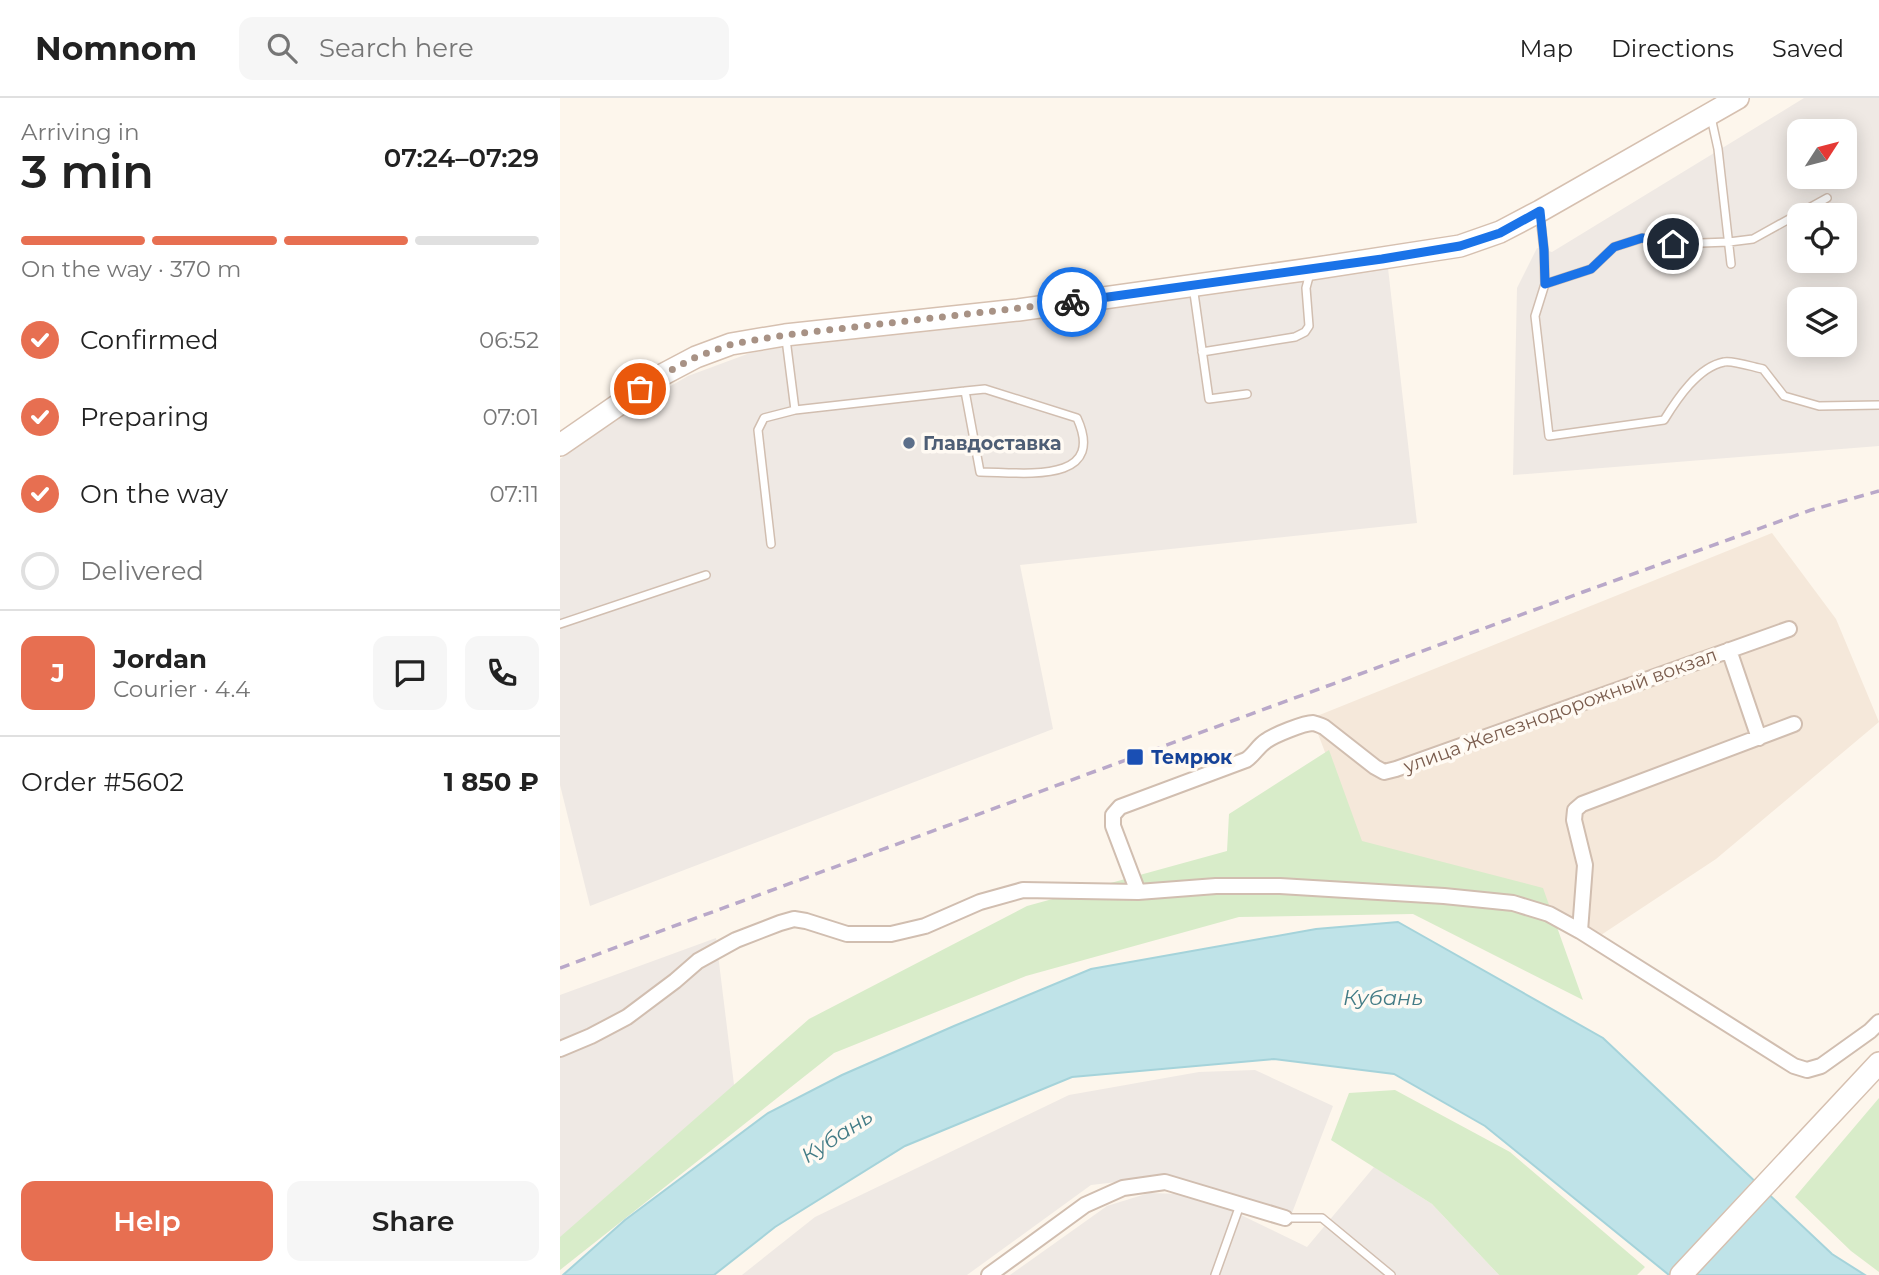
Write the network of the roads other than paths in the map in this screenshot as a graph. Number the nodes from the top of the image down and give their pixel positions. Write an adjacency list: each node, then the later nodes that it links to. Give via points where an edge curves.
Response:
1 (1738, 98): 2 (street)
2 (1710, 113): 4 (street); 5 (lane)
3 (1826, 198): 5 (lane, via 1753,239)
4 (1540, 211): 7 (street, via 1500,233 1460,246); 8 (lane)
5 (1729, 242): 6 (lane); 8 (lane, via 1673,244 1642,238 1614,247 1591,269)
6 (1731, 264)
7 (1311, 269): 9 (street); 11 (lane, via 1305,332)
8 (1545, 284): 14 (lane, via 1535,316 1549,436 1664,420 1701,373 1725,361 1763,369 1784,396 1796,400 1819,406)
9 (1193, 286): 10 (street); 11 (lane)
10 (785, 335): 15 (lane); 16 (street, via 732,344 696,357 650,382)
11 (1202, 352): 13 (lane, via 1209,399)
12 (965, 391): 12 (lane, via 985,389 1077,418 1085,449 1077,462 1054,472 979,472); 15 (lane)
13 (1247, 394)
14 (1879, 405)
15 (795, 410): 17 (lane, via 764,418 758,430)
16 (560, 445)
17 (771, 544)
18 (706, 575): 19 (lane)
19 (560, 624)
20 (1789, 629): 21 (street, улица Железнодорожный вокзал)
21 (1729, 650): 23 (street); 24 (street, улица Железнодорожный вокзал, via 1384,772 1316,723 1271,738 1246,760 1120,807 1113,815)
22 (1794, 724): 23 (street)
23 (1759, 738): 25 (street, via 1575,810 1585,865)
24 (1138, 892): 25 (street, via 1280,886 1444,896 1513,903 1549,914); 27 (street, via 1023,890 891,934 848,934 794,919 736,940 698,961 627,1017)
25 (1580, 931): 26 (street, via 1807,1070 1821,1066)
26 (1879, 1022)
27 (560, 1049)
28 (1879, 1063): 34 (street)
29 (1241, 1205): 30 (street); 32 (street, via 1165,1182 1123,1188 1085,1205); 33 (lane)
30 (1285, 1218): 31 (lane, via 1322,1219)
31 (1389, 1274)
32 (989, 1275)
33 (1215, 1275)
34 (1681, 1275)

